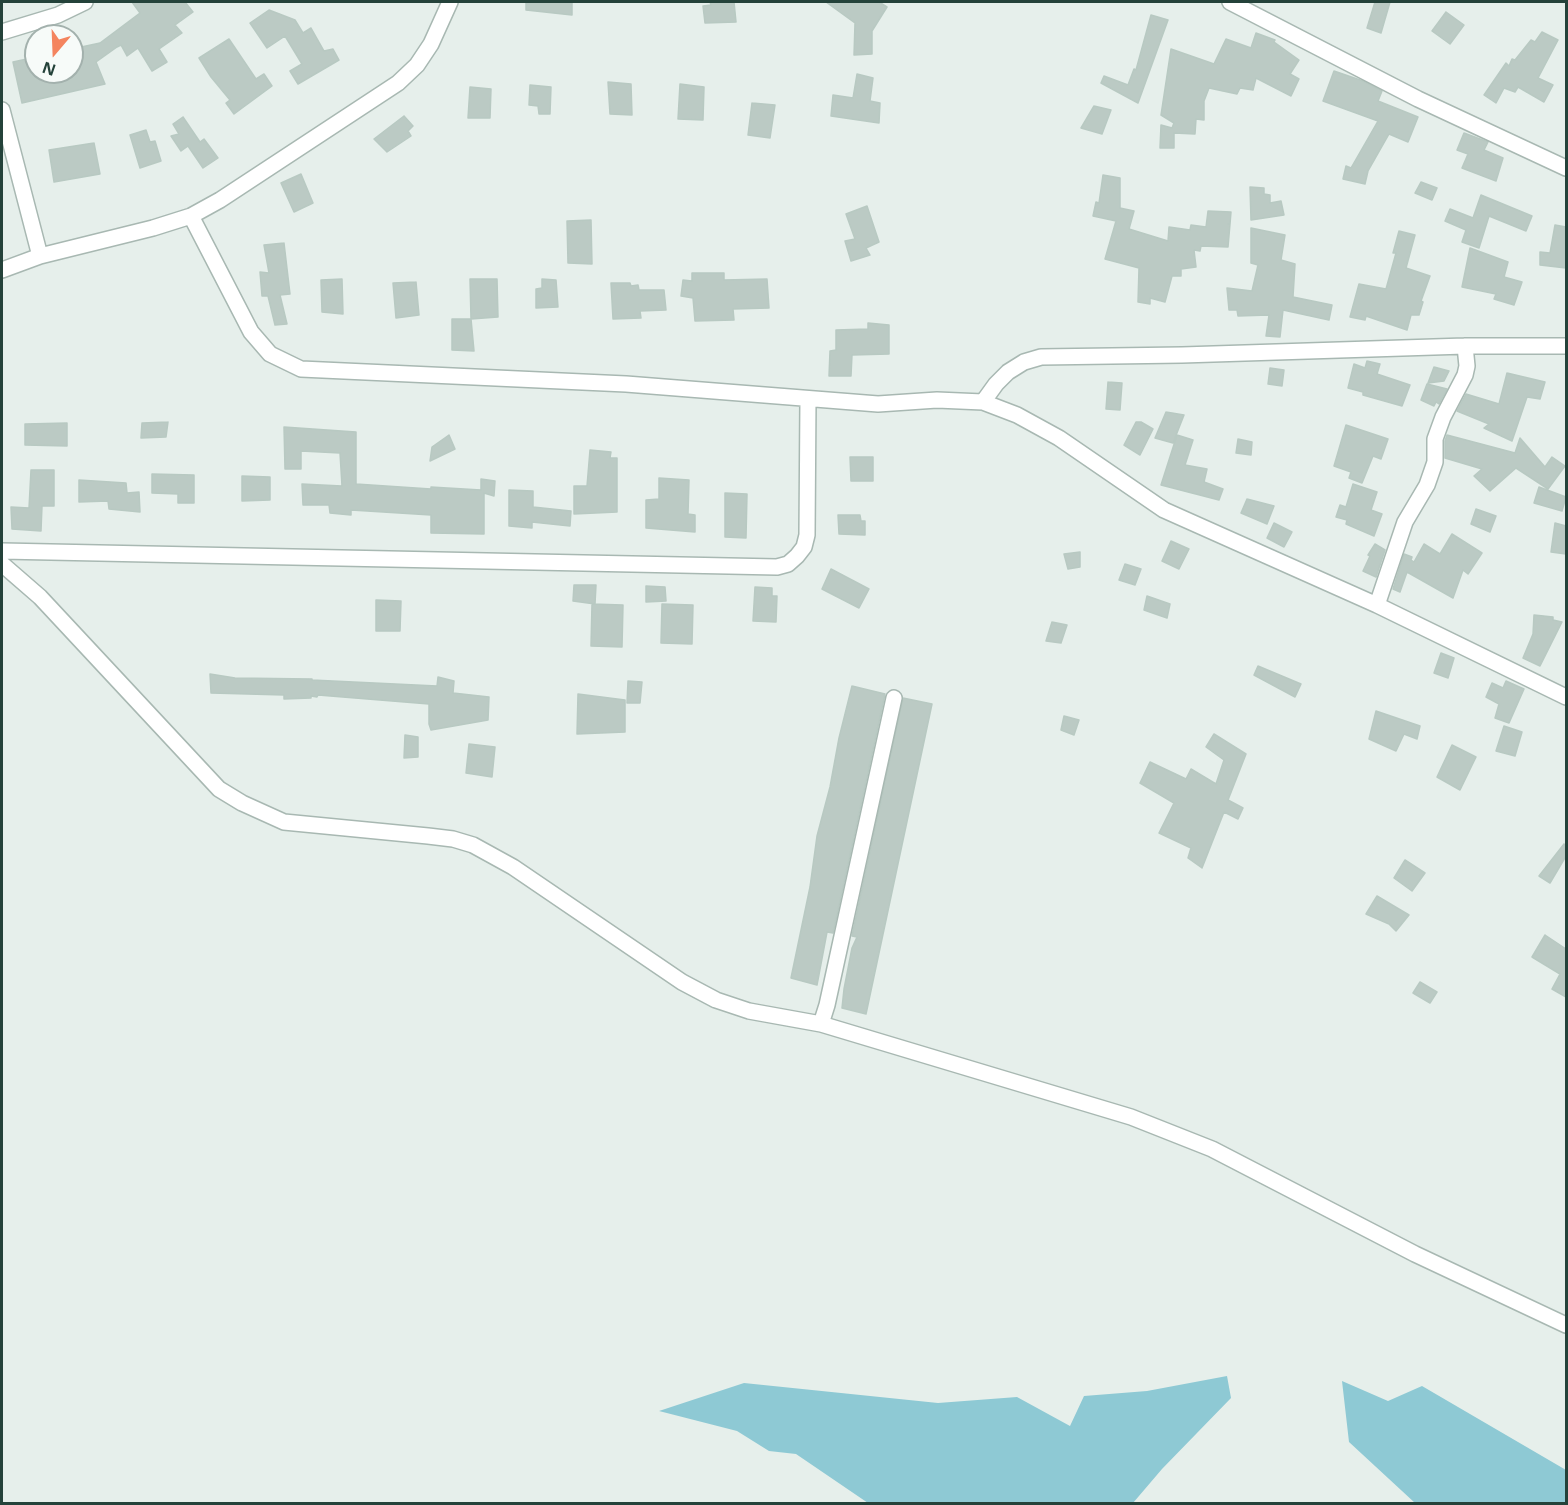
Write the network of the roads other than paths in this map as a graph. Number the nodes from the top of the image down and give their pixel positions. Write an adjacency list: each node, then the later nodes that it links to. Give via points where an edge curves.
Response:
1 (85, 2): 4 (street, via 58,15)
2 (450, 2): 7 (street, via 431,44 398,83)
3 (1230, 2): 6 (street, via 1418,99)
4 (2, 32)
5 (2, 110): 8 (street)
6 (1566, 168)
7 (191, 216): 8 (street); 12 (street, via 251,332 270,354 301,369 626,384)
8 (40, 256): 9 (street)
9 (2, 270)
10 (1465, 346): 11 (street); 13 (street, via 1041,357 1008,372); 16 (street, via 1465,375 1443,417 1427,485 1405,522)
11 (1566, 346)
12 (808, 399): 13 (street, via 878,404); 14 (street, via 807,536 797,556 777,567)
13 (983, 402): 16 (street, via 1059,438 1164,510)
14 (2, 551)
15 (2, 564): 19 (street, via 40,597 219,789 242,803 284,822 453,839 473,845 513,867 682,982 716,1000 749,1011)
16 (1377, 605): 17 (street)
17 (1564, 692)
18 (894, 699): 19 (street)
19 (821, 1024): 20 (street, via 1131,1117 1212,1149 1433,1263)
20 (1566, 1325)

